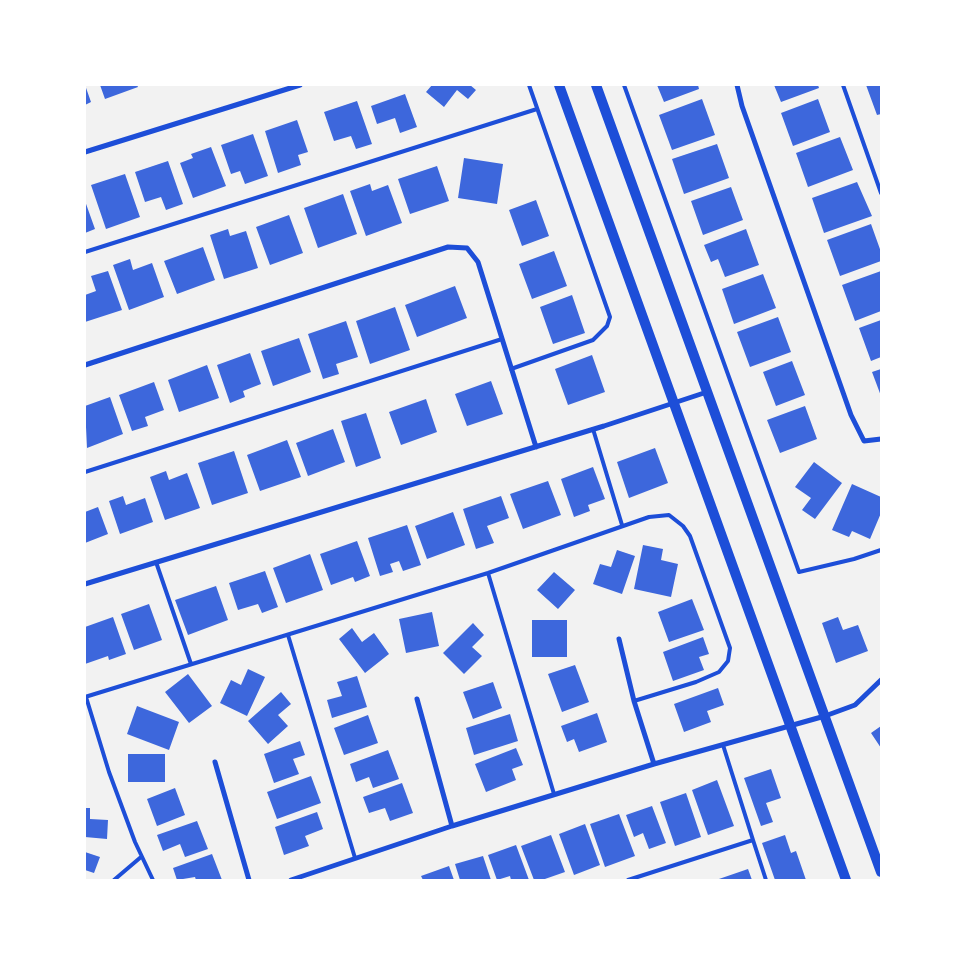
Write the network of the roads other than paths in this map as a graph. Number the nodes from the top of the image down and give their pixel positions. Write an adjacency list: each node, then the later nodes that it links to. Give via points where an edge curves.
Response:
1 (300, 85): 9 (street)
2 (529, 85): 8 (lane)
3 (559, 85): 16 (main road)
4 (596, 85): 15 (main road)
5 (624, 85): 22 (lane, via 800,572)
6 (737, 85): 18 (street, via 850,416 864,441)
7 (842, 85): 10 (lane)
8 (537, 109): 11 (lane); 14 (lane, via 610,317 607,326 593,340)
9 (85, 152)
10 (881, 194)
11 (85, 252)
12 (502, 338): 13 (street, via 478,262 466,248 448,247); 14 (street); 20 (lane)
13 (85, 366)
14 (511, 369): 19 (street)
15 (706, 392): 16 (street); 33 (main road)
16 (674, 402): 17 (street); 34 (main road)
17 (593, 429): 19 (street); 21 (lane)
18 (881, 439)
19 (536, 447): 23 (street)
20 (85, 472)
21 (622, 525): 24 (lane); 32 (lane, via 669,515 683,526 690,536 730,648 728,661 719,672)
22 (881, 550)
23 (156, 562): 25 (street); 28 (lane)
24 (488, 573): 26 (lane); 38 (lane)
25 (85, 584)
26 (288, 635): 28 (lane); 42 (lane)
27 (619, 640): 32 (street)
28 (191, 664): 30 (lane)
29 (881, 680): 33 (street, via 855,705)
30 (86, 697): 41 (lane, via 109,772)
31 (417, 699): 39 (street)
32 (634, 701): 37 (street)
33 (825, 716): 34 (street); 43 (main road)
34 (790, 724): 35 (street); 50 (main road)
35 (723, 745): 37 (street); 40 (lane)
36 (215, 762): 46 (street)
37 (654, 764): 38 (street)
38 (554, 794): 39 (street)
39 (452, 826): 42 (street)
40 (753, 840): 48 (lane); 49 (lane)
41 (142, 857): 44 (lane); 45 (lane)
42 (355, 858): 47 (street)
43 (881, 872)
44 (114, 880)
45 (153, 880)
46 (249, 880)
47 (291, 880)
48 (628, 880)
49 (766, 880)
50 (846, 880)

